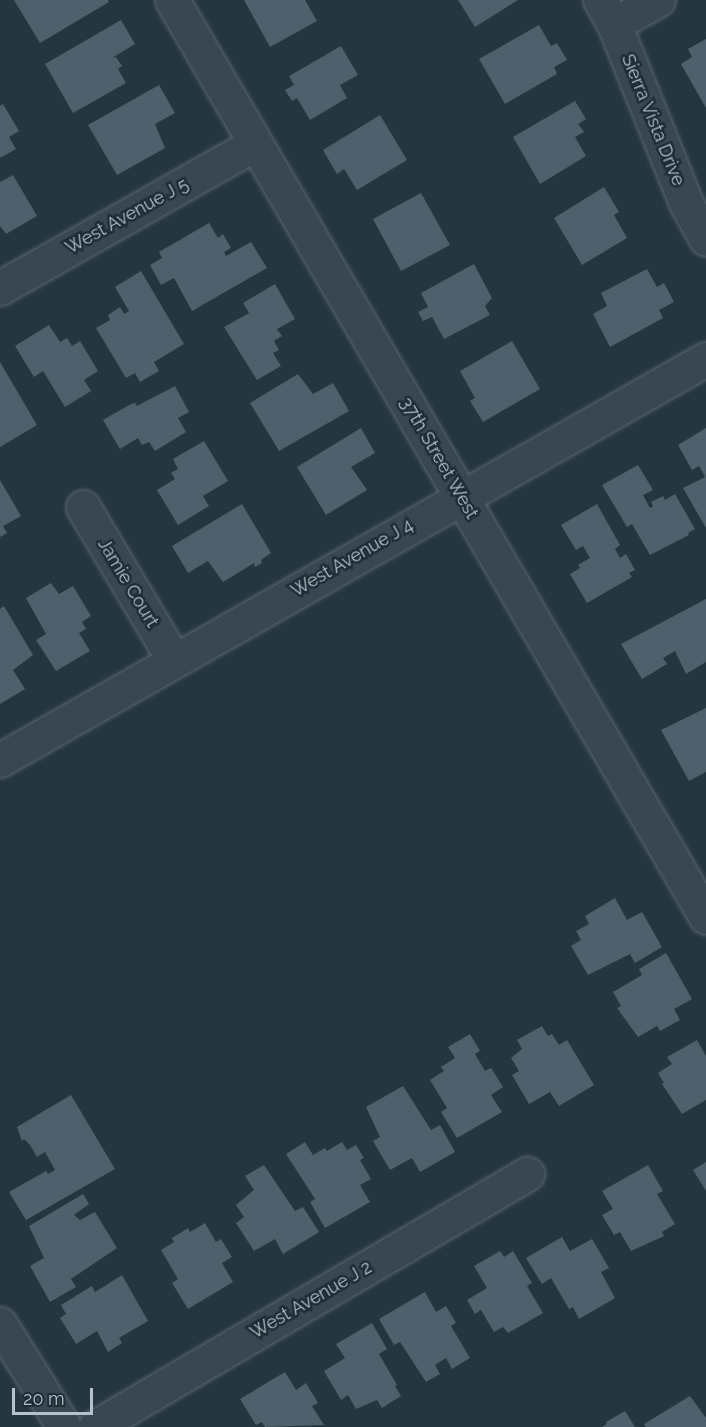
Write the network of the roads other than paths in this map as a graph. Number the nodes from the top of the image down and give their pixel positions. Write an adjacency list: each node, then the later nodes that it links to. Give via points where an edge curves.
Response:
1 (172, 0): 4 (street, 37th Street West)
2 (658, 0): 3 (street)
3 (607, 12): 5 (street, Sierra Vista Drive, via 685,201)
4 (255, 144): 6 (street, West Avenue J 5); 8 (street, 37th Street West)
5 (706, 239)
6 (0, 288)
7 (706, 359): 8 (street, West Avenue J 4)
8 (462, 496): 10 (street, West Avenue J 4); 12 (street, 37th Street West)
9 (83, 507): 10 (street, Jamie Court)
10 (174, 660): 11 (street, West Avenue J 4)
11 (0, 760)
12 (702, 900)
13 (527, 1174): 16 (street, West Avenue J 2)
14 (0, 1324): 15 (street)
15 (64, 1427)
16 (94, 1427)

